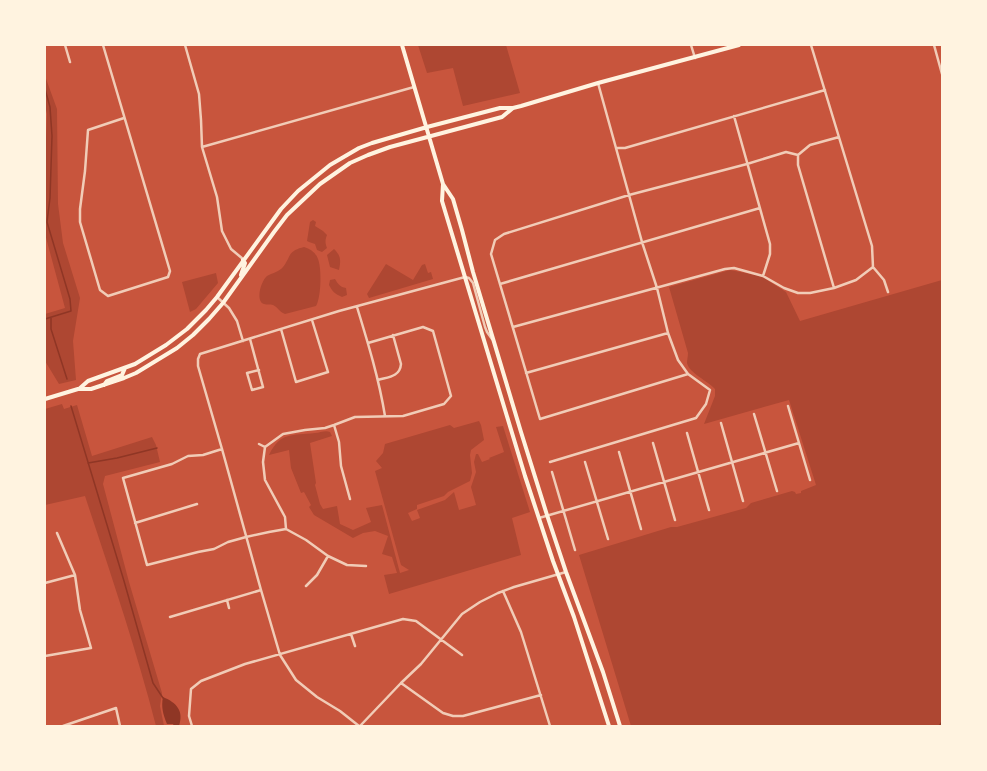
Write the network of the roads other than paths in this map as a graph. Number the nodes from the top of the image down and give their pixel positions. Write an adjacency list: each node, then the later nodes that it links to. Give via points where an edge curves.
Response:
1 (65, 45): 10 (street)
2 (103, 45): 17 (street)
3 (185, 45): 21 (street, via 199,94)
4 (402, 45): 13 (main road)
5 (691, 45): 9 (street)
6 (739, 45): 9 (main road)
7 (812, 45): 14 (street)
8 (934, 45): 11 (street)
9 (695, 58): 12 (main road)
10 (70, 62)
11 (942, 74)
12 (598, 83): 15 (main road); 22 (street)
13 (414, 87): 18 (main road); 21 (street)
14 (824, 90): 16 (street); 20 (street)
15 (513, 108): 18 (main road, via 500,108); 19 (main road, via 502,117)
16 (734, 116): 22 (street, via 625,148); 24 (street)
17 (124, 118): 17 (street, via 170,271 168,277 108,296 100,290 80,222 80,209 88,130)
18 (427, 127): 19 (main road); 29 (main road, via 360,148 330,165 298,191 281,209)
19 (430, 136): 25 (main road); 33 (main road, via 368,155 350,163 320,184 287,215)
20 (839, 137): 23 (street, via 810,145); 30 (street, via 872,246)
21 (202, 147): 29 (street, via 217,197 222,231 231,250)
22 (616, 148): 26 (street)
23 (798, 155): 24 (street, via 786,152); 36 (street, via 798,165)
24 (747, 164): 26 (street); 27 (street)
25 (443, 184): 32 (main road, via 442,201); 48 (main road, via 453,198)
26 (629, 195): 28 (street); 34 (street, via 504,234 495,240 491,254)
27 (760, 208): 28 (street); 31 (street, via 770,244 770,254)
28 (642, 242): 34 (street); 35 (street)
29 (244, 260): 33 (main road); 38 (main road)
30 (873, 267): 36 (street, via 856,280); 37 (street, via 884,280)
31 (763, 276): 35 (street, via 734,268 725,269); 36 (street, via 798,293)
32 (465, 277): 40 (street); 48 (street, via 473,283 487,332); 87 (main road)
33 (238, 281): 39 (main road)
34 (500, 284): 42 (street)
35 (657, 288): 42 (street); 44 (street)
36 (834, 288)
37 (888, 292)
38 (217, 297): 39 (street); 50 (main road, via 181,334)
39 (223, 303): 47 (street, via 237,321); 55 (main road, via 210,319 177,348 136,373)
40 (357, 307): 41 (street); 49 (street)
41 (312, 320): 43 (street); 43 (street, via 328,372 296,382)
42 (513, 327): 52 (street)
43 (281, 329): 46 (street)
44 (668, 333): 52 (street); 53 (street, via 678,360)
45 (393, 335): 49 (street); 54 (street, via 401,369 397,374); 60 (street, via 423,326 433,331 451,396 444,404 403,416)
46 (250, 339): 47 (street); 51 (street)
47 (243, 341): 68 (street, via 200,354 198,359)
48 (494, 341): 86 (main road)
49 (368, 342): 54 (street)
50 (126, 368): 55 (main road, via 122,375 107,381); 56 (main road, via 88,381)
51 (259, 370): 51 (street, via 263,387 252,390 247,373)
52 (526, 373): 53 (street, via 540,419)
53 (688, 374): 71 (street, via 710,390 706,404 696,418)
54 (378, 380): 60 (street)
55 (104, 385): 56 (main road)
56 (78, 389): 57 (main road)
57 (45, 399)
58 (788, 406): 65 (street)
59 (754, 414): 70 (street)
60 (385, 416): 62 (street, via 355,417)
61 (721, 423): 73 (street)
62 (334, 426): 67 (street, via 283,434); 80 (street)
63 (687, 433): 75 (street)
64 (653, 443): 77 (street)
65 (799, 443): 70 (street); 76 (street)
66 (259, 444): 67 (street)
67 (265, 447): 91 (street, via 265,480 285,517)
68 (222, 450): 89 (street, via 188,456 172,464 123,478); 93 (street)
69 (619, 452): 78 (street)
70 (765, 452): 73 (street); 79 (street)
71 (550, 462)
72 (585, 462): 82 (street)
73 (732, 462): 75 (street); 81 (street)
74 (552, 472): 84 (street)
75 (698, 472): 77 (street); 85 (street)
76 (810, 480)
77 (664, 482): 78 (street); 88 (street)
78 (630, 491): 82 (street); 90 (street)
79 (777, 491)
80 (350, 499)
81 (743, 500)
82 (596, 501): 84 (street); 94 (street)
83 (197, 504): 89 (street)
84 (563, 510): 86 (street); 95 (street)
85 (709, 510)
86 (547, 515): 87 (street); 98 (main road)
87 (538, 518): 99 (main road)
88 (675, 520)
89 (135, 523): 93 (street, via 147,565 214,549)
90 (641, 529)
91 (286, 530): 93 (street); 96 (street, via 306,540)
92 (57, 532): 100 (street)
93 (246, 537): 103 (street)
94 (608, 539)
95 (575, 550)
96 (328, 556): 97 (street, via 347,565); 102 (street, via 317,575)
97 (366, 566)
98 (566, 572): 99 (street); 122 (main road)
99 (558, 574): 104 (street); 121 (main road)
100 (75, 575): 101 (street); 113 (street, via 80,610 91,648)
101 (45, 583)
102 (306, 586)
103 (261, 590): 105 (street); 111 (street)
104 (503, 591): 109 (street, via 462,614); 115 (street, via 521,632)
105 (226, 600): 106 (street); 107 (street)
106 (228, 608)
107 (170, 617)
108 (352, 634): 109 (street, via 403,619 416,621); 110 (street); 111 (street)
109 (441, 639): 112 (street); 114 (street, via 421,664)
110 (355, 646)
111 (280, 655): 118 (street, via 221,673 191,689 189,716); 119 (street, via 296,680 316,697)
112 (462, 655)
113 (45, 656)
114 (401, 683): 115 (street, via 443,713 453,716 463,716); 119 (street)
115 (541, 695): 120 (street)
116 (63, 726): 117 (street, via 116,708)
117 (120, 726)
118 (192, 726)
119 (360, 726)
120 (550, 726)
121 (608, 726)
122 (620, 726)

